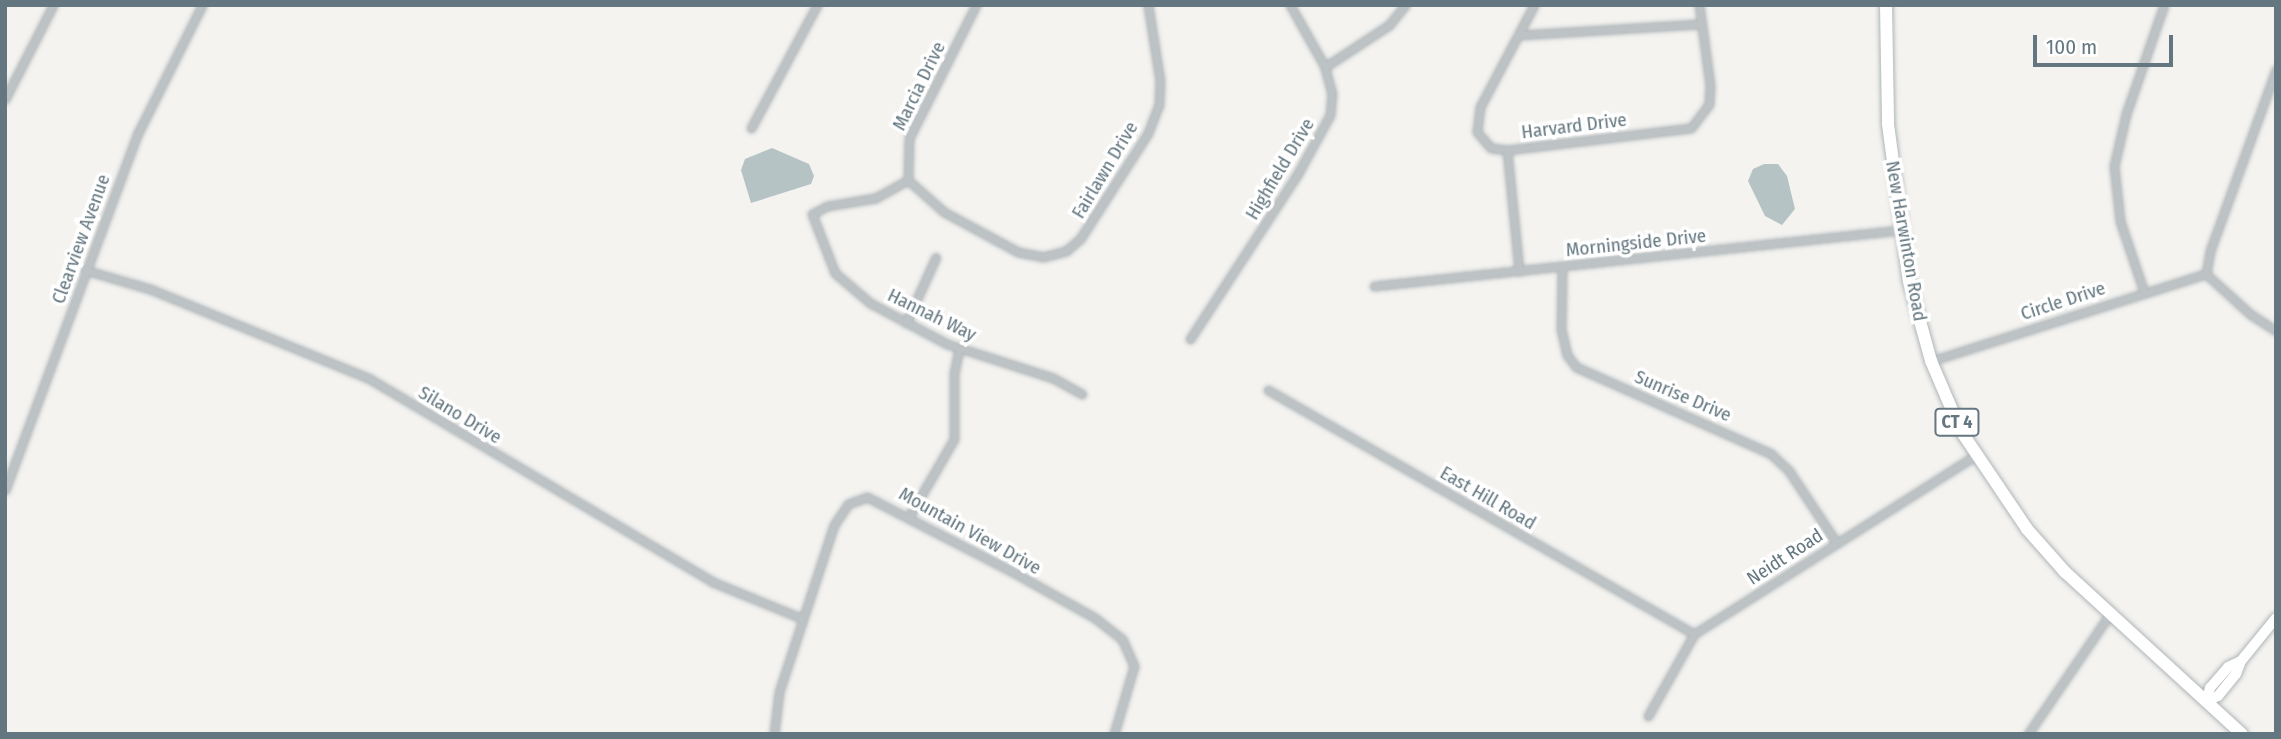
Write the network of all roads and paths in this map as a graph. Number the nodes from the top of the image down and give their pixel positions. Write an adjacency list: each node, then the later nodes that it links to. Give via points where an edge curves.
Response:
1 (53, 5): 16 (street)
2 (202, 5): 23 (street, Clearview Avenue, via 138,133)
3 (817, 5): 17 (street)
4 (976, 5): 19 (street, Marcia Drive, via 909,138)
5 (1148, 5): 19 (street, Fairlawn Drive, via 1160,81 1158,105 1148,133 1085,232 1066,251 1043,257 1018,251 944,212)
6 (1290, 5): 14 (street, Highfield Drive)
7 (1405, 5): 14 (street, via 1390,25)
8 (1534, 5): 13 (street, Harvard Drive)
9 (1699, 5): 12 (street, Harvard Drive)
10 (1885, 5): 20 (main road, New Harwinton Road / CT 4, via 1888,124)
11 (2164, 5): 27 (street, via 2126,114 2114,166 2120,220)
12 (1700, 24): 13 (street); 18 (street, Harvard Drive, via 1709,104 1691,128)
13 (1519, 35): 18 (street, Harvard Drive, via 1480,107 1477,132 1491,148)
14 (1325, 67): 30 (street, Highfield Drive, via 1332,105 1324,130)
15 (2276, 70): 25 (street, via 2210,251)
16 (5, 99)
17 (751, 128)
18 (1507, 150): 24 (street)
19 (908, 180): 28 (street, Hannah Way, via 875,198 827,206 812,214 835,273 848,288)
20 (1901, 230): 22 (street, Morningside Drive); 32 (main road, New Harwinton Road / CT 4)
21 (936, 257): 28 (street)
22 (1562, 267): 24 (street, Morningside Drive); 38 (street, Sunrise Drive, via 1561,329 1567,355 1576,367 1763,449 1789,471)
23 (85, 271): 36 (street, Clearview Avenue); 41 (street, Silano Drive, via 150,289 370,379 713,582)
24 (1520, 271): 26 (street, Morningside Drive)
25 (2206, 274): 27 (street, Circle Drive); 29 (street)
26 (1374, 286)
27 (2144, 292): 32 (street, Circle Drive)
28 (906, 323): 31 (street, Hannah Way)
29 (2276, 331)
30 (1190, 339)
31 (960, 349): 34 (street, Hannah Way, via 1053,378); 37 (street, via 954,373 954,439)
32 (1931, 361): 35 (main road, New Harwinton Road / CT 4)
33 (1268, 390): 42 (street, East Hill Road)
34 (1082, 394)
35 (1974, 456): 38 (street, Neidt Road); 39 (main road, New Harwinton Road / CT 4, via 2026,529)
36 (5, 491)
37 (910, 515): 41 (street, Mountain View Drive, via 867,497 848,504 834,525); 46 (street, Mountain View Drive, via 1096,618 1122,639 1134,666)
38 (1836, 542): 42 (street, Neidt Road)
39 (2110, 614): 43 (main road, New Harwinton Road / CT 4); 47 (street)
40 (2276, 618): 43 (main road, via 2218,696)
41 (803, 619): 45 (street, Mountain View Drive, via 779,692)
42 (1694, 634): 44 (street, Neidt Road)
43 (2206, 702): 48 (main road, New Harwinton Road / CT 4)
44 (1648, 716)
45 (774, 734)
46 (1114, 734)
47 (2028, 734)
48 (2242, 734)

